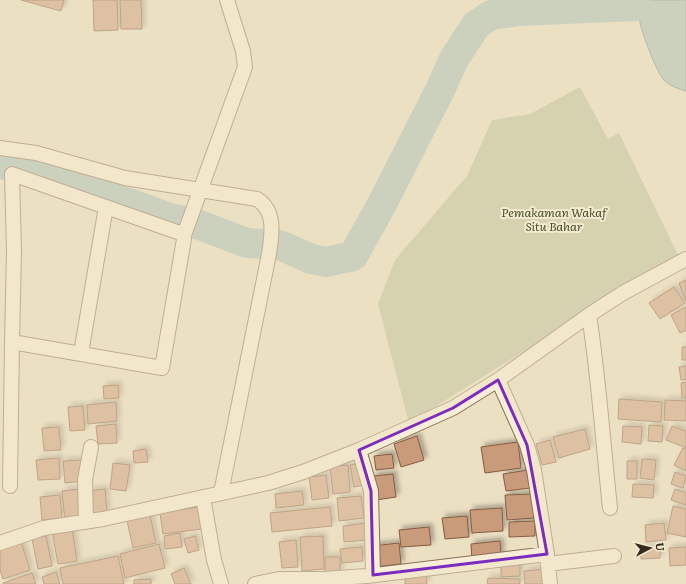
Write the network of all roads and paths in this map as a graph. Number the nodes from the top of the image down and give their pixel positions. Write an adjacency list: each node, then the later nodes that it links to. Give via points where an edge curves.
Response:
1 (227, 0): 3 (street, via 243,51 245,67)
2 (0, 148): 3 (street, via 36,153 125,178)
3 (200, 189): 5 (street); 14 (street, via 257,198 270,215 272,236)
4 (106, 208): 5 (street, via 180,231); 8 (street, via 12,174); 9 (street)
5 (184, 235): 9 (street, via 162,368)
6 (686, 259): 7 (street, via 623,293)
7 (589, 315): 10 (street); 16 (street)
8 (12, 342): 9 (street); 13 (street)
9 (82, 353)
10 (498, 380): 12 (street, via 453,408); 20 (street, via 527,445 534,470)
11 (91, 447): 17 (street, via 85,480)
12 (359, 450): 14 (street, via 304,472); 21 (street, via 370,491)
13 (10, 486)
14 (221, 494): 15 (street)
15 (203, 497): 17 (street); 23 (street)
16 (610, 508)
17 (86, 522): 18 (street, via 44,528)
18 (0, 543)
19 (614, 556): 20 (street)
20 (548, 559): 21 (street); 25 (street)
21 (369, 578): 22 (street)
22 (322, 582): 24 (street, via 279,579)
23 (221, 584)
24 (255, 584)
25 (550, 584)

